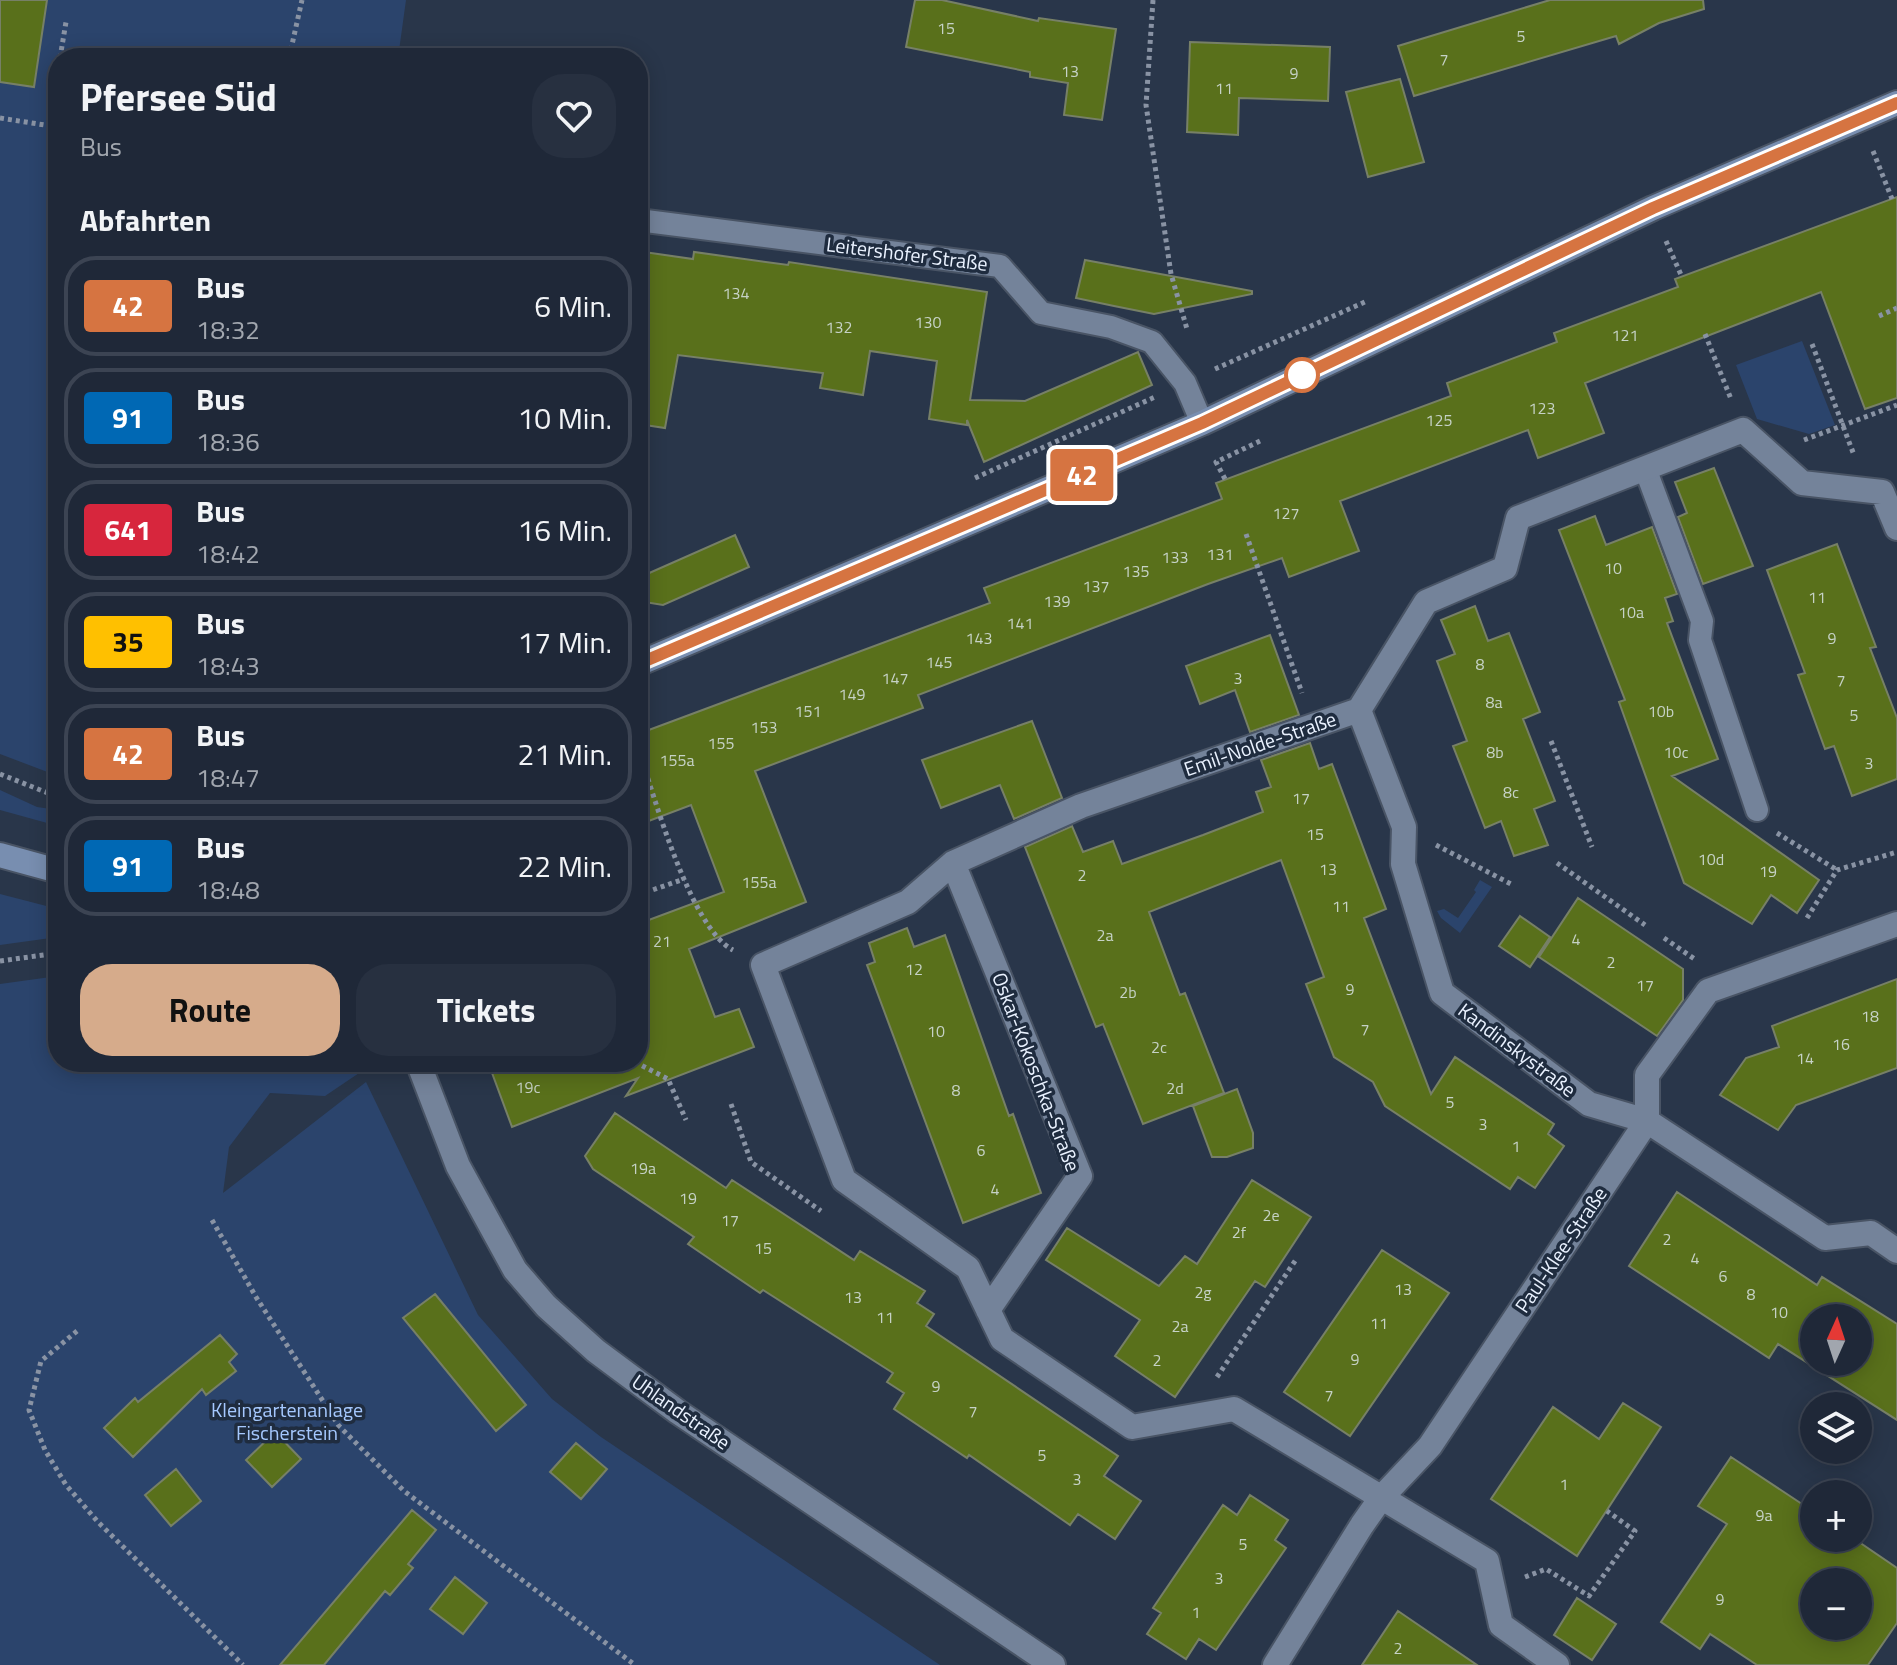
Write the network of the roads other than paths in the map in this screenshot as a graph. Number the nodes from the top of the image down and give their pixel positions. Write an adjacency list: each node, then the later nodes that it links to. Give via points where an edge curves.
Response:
1 (1897, 103): 3 (street, via 1653,208)
2 (648, 221): 3 (lane, Leitershofer Straße, via 1000,266 1041,313 1111,327 1152,342 1185,383)
3 (1202, 423): 7 (street)
4 (1645, 468): 5 (street, Emil-Nolde-Straße, via 1743,430 1802,483); 8 (street, Emil-Nolde-Straße, via 1518,518 1505,568 1426,602); 9 (lane, via 1702,621 1700,640)
5 (1889, 489): 6 (street)
6 (1897, 528)
7 (648, 660)
8 (1359, 710): 11 (street, Emil-Nolde-Straße, via 1081,806); 15 (street, Kandinskystraße, via 1404,827 1403,864 1442,993 1589,1104)
9 (1757, 810)
10 (0, 855): 12 (street)
11 (953, 863): 17 (street, Oskar-Kokoschka-Straße, via 1080,1176); 17 (street, Emil-Nolde-Straße, via 908,902 763,965 844,1180 968,1268)
12 (48, 868)
13 (1897, 924): 15 (street, via 1708,991 1647,1075)
14 (422, 1072): 19 (street, Uhlandstraße, via 458,1166 515,1270 546,1306 678,1412)
15 (1647, 1121): 16 (street, Kandinskystraße, via 1825,1238 1871,1233); 18 (street, Paul-Klee-Straße, via 1430,1446)
16 (1897, 1251)
17 (988, 1310): 18 (street, via 1002,1339 1132,1427 1234,1409)
18 (1381, 1498): 20 (street, Paul-Klee-Straße); 21 (street, via 1487,1561 1501,1625)
19 (1053, 1665)
20 (1275, 1665)
21 (1557, 1665)

